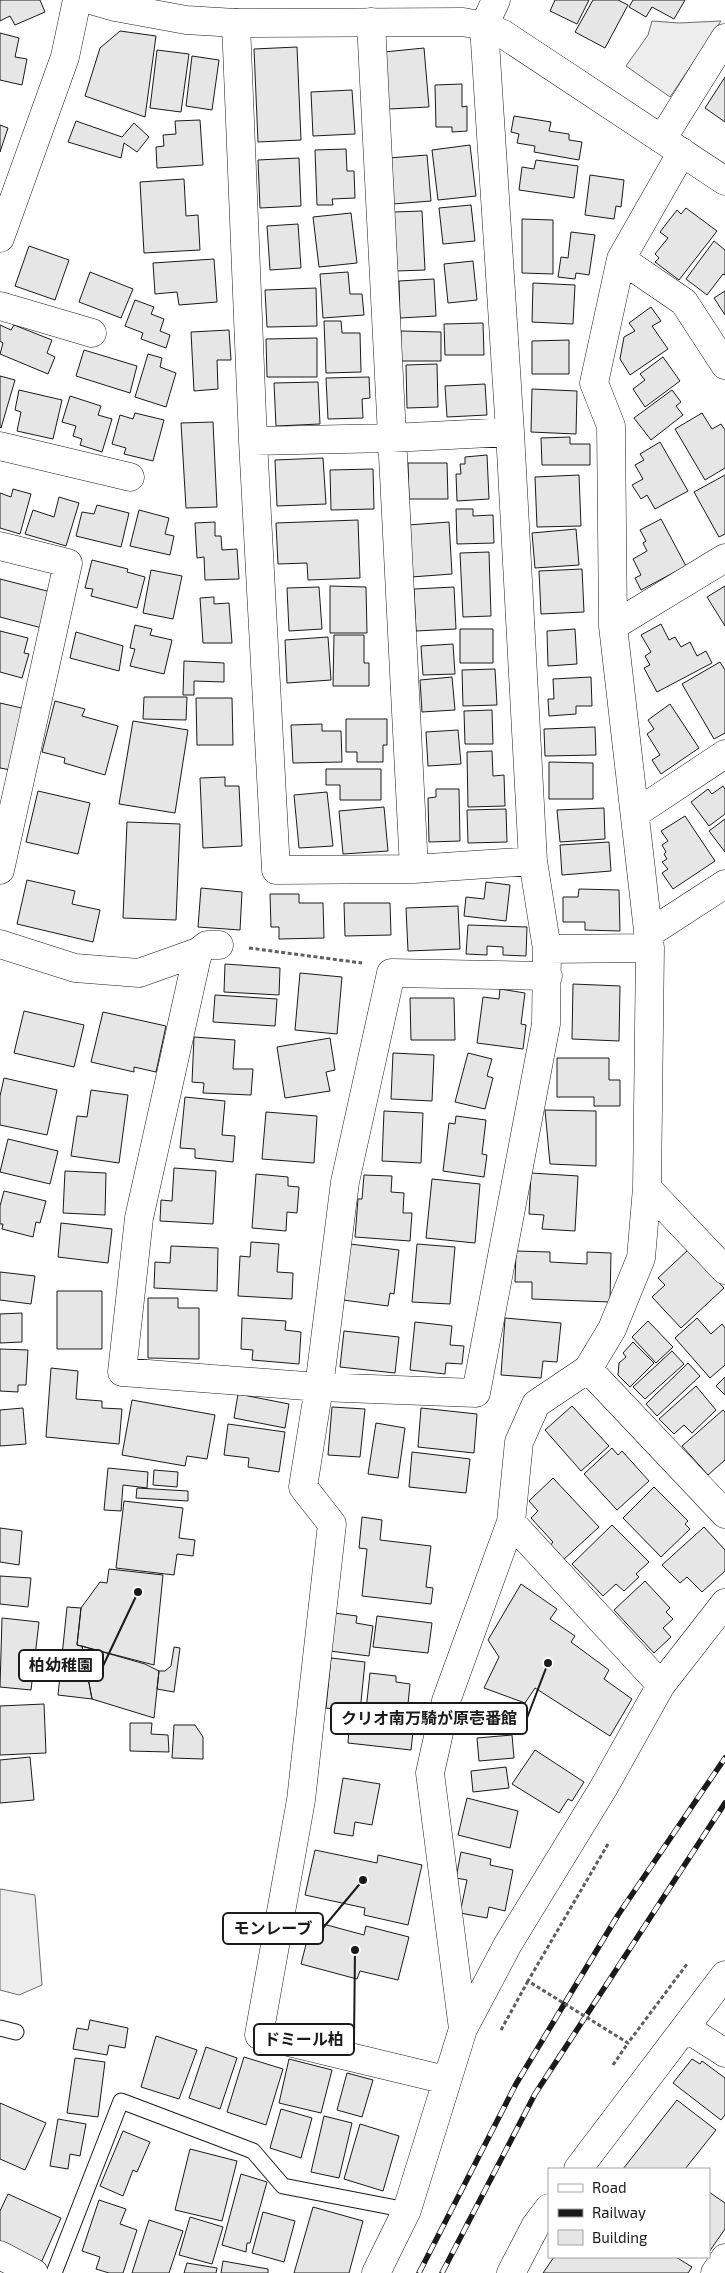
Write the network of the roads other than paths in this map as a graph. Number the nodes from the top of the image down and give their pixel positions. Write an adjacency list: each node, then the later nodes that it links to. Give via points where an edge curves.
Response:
1 (78, 0): 10 (street, via 65,57)
2 (496, 0): 6 (street)
3 (108, 2): 5 (street, via 186,20)
4 (371, 22): 5 (street); 6 (street, via 463,22); 16 (street)
5 (236, 23): 17 (street)
6 (484, 26): 8 (street, via 503,34); 15 (street)
7 (725, 38): 8 (street)
8 (672, 145): 9 (street); 11 (street)
9 (725, 181)
10 (0, 238)
11 (620, 259): 14 (street, via 684,302); 22 (street, via 594,383 611,426)
12 (0, 306): 13 (street)
13 (92, 333)
14 (725, 365)
15 (510, 432): 16 (street); 25 (street)
16 (391, 438): 17 (street); 26 (street)
17 (253, 441): 26 (street, via 276,870)
18 (0, 446): 19 (street)
19 (130, 478)
20 (0, 546): 27 (street, via 68,563)
21 (725, 558): 22 (street)
22 (613, 626): 24 (street)
23 (725, 754): 24 (street)
24 (636, 813): 29 (street)
25 (533, 861): 26 (street); 31 (street)
26 (414, 869)
27 (0, 870)
28 (725, 884): 29 (street)
29 (649, 941): 31 (street); 33 (street)
30 (0, 944): 36 (street, via 75,968 139,974 209,948 139,1218 122,1372)
31 (547, 949): 32 (street)
32 (548, 976): 36 (street, via 546,1024 476,1393); 36 (street, via 385,969 345,1182)
33 (647, 1188): 34 (street); 35 (street, via 641,1258 612,1329)
34 (725, 1270)
35 (588, 1369): 37 (street); 38 (street, via 536,1404 520,1442)
36 (319, 1387): 47 (street, via 303,1487 332,1524 301,1800 259,2035)
37 (725, 1514)
38 (511, 1522): 40 (street); 44 (street, via 446,1701 430,1773)
39 (725, 1603): 40 (street)
40 (661, 1685): 44 (street, via 604,1787 508,1944)
41 (725, 1975): 43 (street)
42 (0, 2028): 45 (lane)
43 (686, 2028): 46 (street); 48 (street)
44 (462, 2029): 47 (street)
45 (16, 2032)
46 (725, 2054)
47 (446, 2080): 50 (street)
48 (579, 2168)
49 (548, 2209): 56 (street)
50 (407, 2210): 54 (lane, via 283,2186 254,2151 122,2101); 55 (street)
51 (0, 2255): 53 (street)
52 (725, 2258): 57 (street)
53 (34, 2273)
54 (54, 2273)
55 (376, 2273)
56 (511, 2273)
57 (715, 2273)

